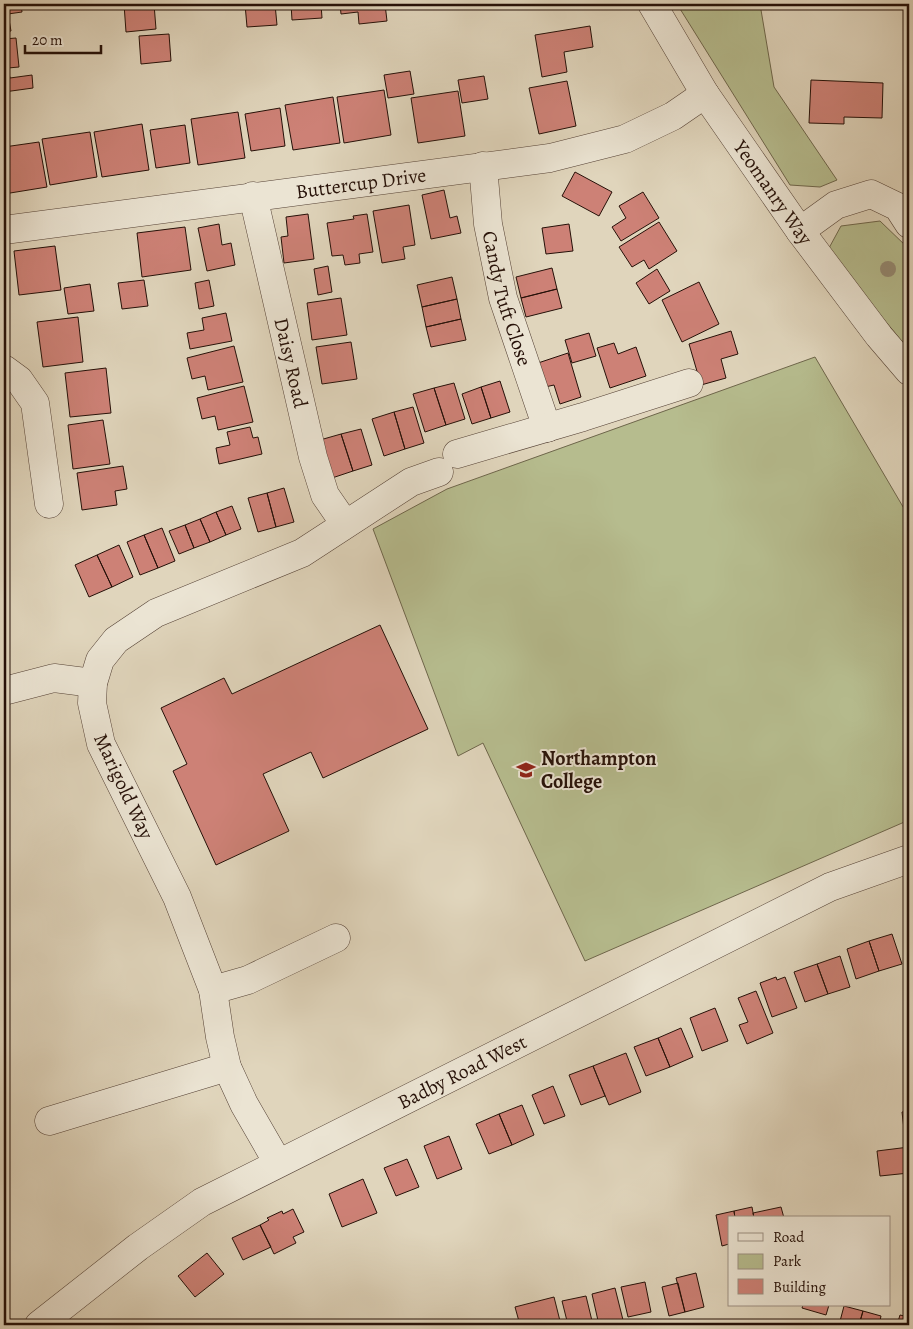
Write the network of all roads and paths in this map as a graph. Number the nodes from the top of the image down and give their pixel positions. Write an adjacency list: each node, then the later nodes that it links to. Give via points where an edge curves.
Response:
1 (652, 4): 2 (street, Yeomanry Way)
2 (705, 94): 3 (street, Buttercup Drive, via 673,116 625,139 550,158); 7 (street, Yeomanry Way)
3 (483, 166): 4 (street, Buttercup Drive); 11 (street, Candy Tuft Close, via 488,224 504,298)
4 (253, 196): 6 (street, Buttercup Drive); 13 (street, Daisy Road, via 312,457 325,495)
5 (909, 224): 7 (street, via 898,207 871,194 836,205)
6 (4, 230)
7 (800, 231): 9 (street, Yeomanry Way)
8 (4, 369): 12 (street, via 19,380 35,403)
9 (909, 371)
10 (689, 383): 11 (street)
11 (547, 428): 13 (street, Marigold Way, via 483,447 448,463 411,482)
12 (49, 504)
13 (345, 524): 14 (street, Marigold Way, via 302,553 156,613 116,640 100,660)
14 (93, 682): 15 (street, via 54,678); 18 (street, Marigold Way, via 92,703 101,744 177,896)
15 (4, 691)
16 (909, 860): 21 (street, Badby Road West, via 830,887)
17 (336, 938): 18 (street, via 248,980)
18 (213, 990): 19 (street, Marigold Way)
19 (227, 1067): 20 (street); 21 (street, Marigold Way)
20 (49, 1121)
21 (278, 1163): 22 (street, Badby Road West, via 202,1202 138,1246)
22 (39, 1325)

